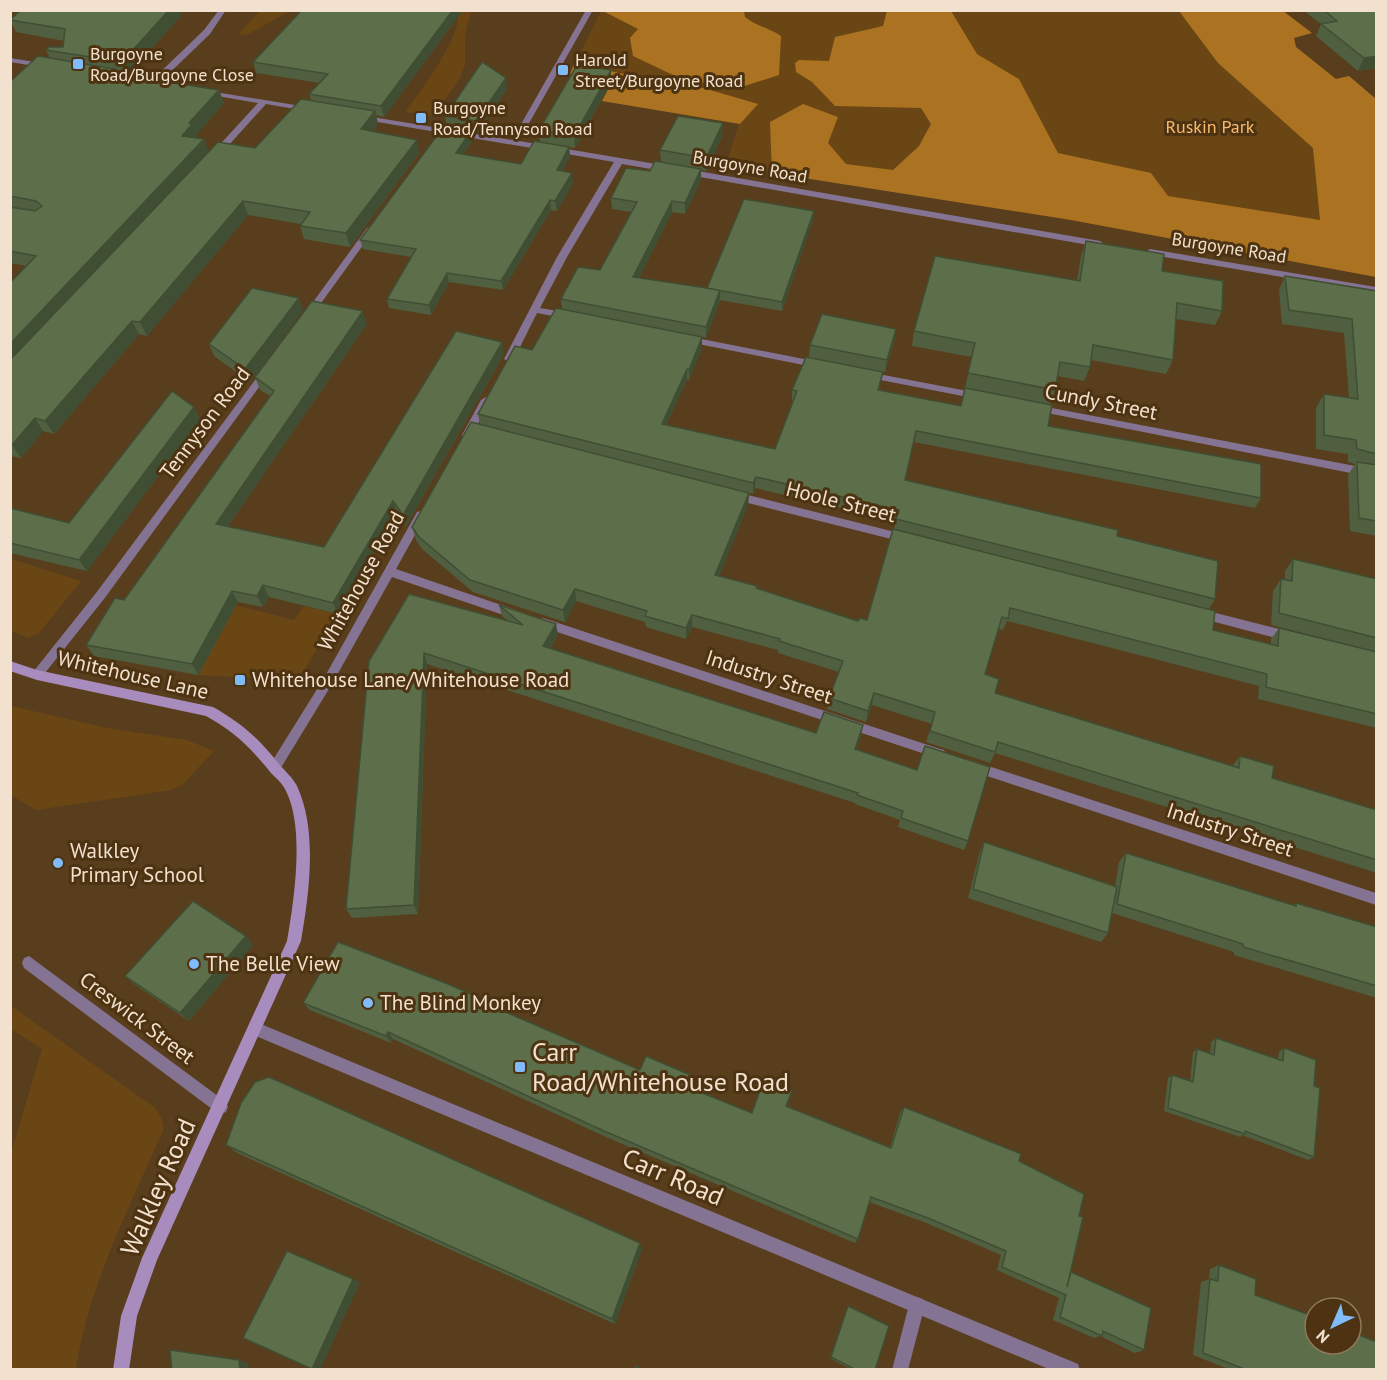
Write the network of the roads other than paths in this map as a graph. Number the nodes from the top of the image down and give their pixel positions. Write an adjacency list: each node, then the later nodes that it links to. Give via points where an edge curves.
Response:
1 (223, 10): 6 (street, via 207,32)
2 (590, 10): 14 (street)
3 (10, 60): 4 (street)
4 (52, 66)
5 (144, 82): 6 (street)
6 (154, 83): 7 (street)
7 (165, 85)
8 (198, 91): 9 (street)
9 (264, 102): 10 (street); 16 (street)
10 (322, 111)
11 (346, 115): 12 (street, Burgoyne Road)
12 (442, 132): 13 (street); 14 (street, Burgoyne Road)
13 (435, 141)
14 (514, 143): 15 (street, Burgoyne Road)
15 (620, 161): 18 (street, Burgoyne Road); 21 (street, via 562,257)
16 (208, 162)
17 (374, 225): 23 (street)
18 (1105, 244)
19 (1140, 250): 20 (street, Burgoyne Road)
20 (1377, 290)
21 (536, 310): 22 (street); 27 (street)
22 (582, 319)
23 (298, 328)
24 (674, 337): 26 (street)
25 (277, 357): 41 (street, Tennyson Road)
26 (824, 366)
27 (503, 369)
28 (859, 373): 30 (street)
29 (492, 389): 32 (street, via 476,429)
30 (986, 398)
31 (1021, 405): 33 (street, Cundy Street)
32 (459, 448)
33 (1377, 474)
34 (726, 493): 36 (street, Hoole Street)
35 (429, 500): 37 (street, Whitehouse Road)
36 (924, 543)
37 (388, 572): 42 (street, Whitehouse Road); 43 (street, Industry Street)
38 (1191, 612): 39 (street)
39 (1307, 641)
40 (10, 666): 41 (street, Whitehouse Lane)
41 (37, 675): 42 (street, Whitehouse Lane, via 208,711 235,726)
42 (275, 767): 45 (street, Whitehouse Lane, via 291,787 299,811 303,848 301,898 294,940)
43 (1377, 899)
44 (29, 963): 46 (street, Creswick Street)
45 (256, 1029): 46 (street, Walkley Road); 47 (street, Carr Road)
46 (221, 1107): 48 (street, Walkley Road, via 147,1268 129,1316)
47 (917, 1305): 49 (street); 50 (street, Carr Road)
48 (121, 1370)
49 (900, 1370)
50 (1072, 1370)

